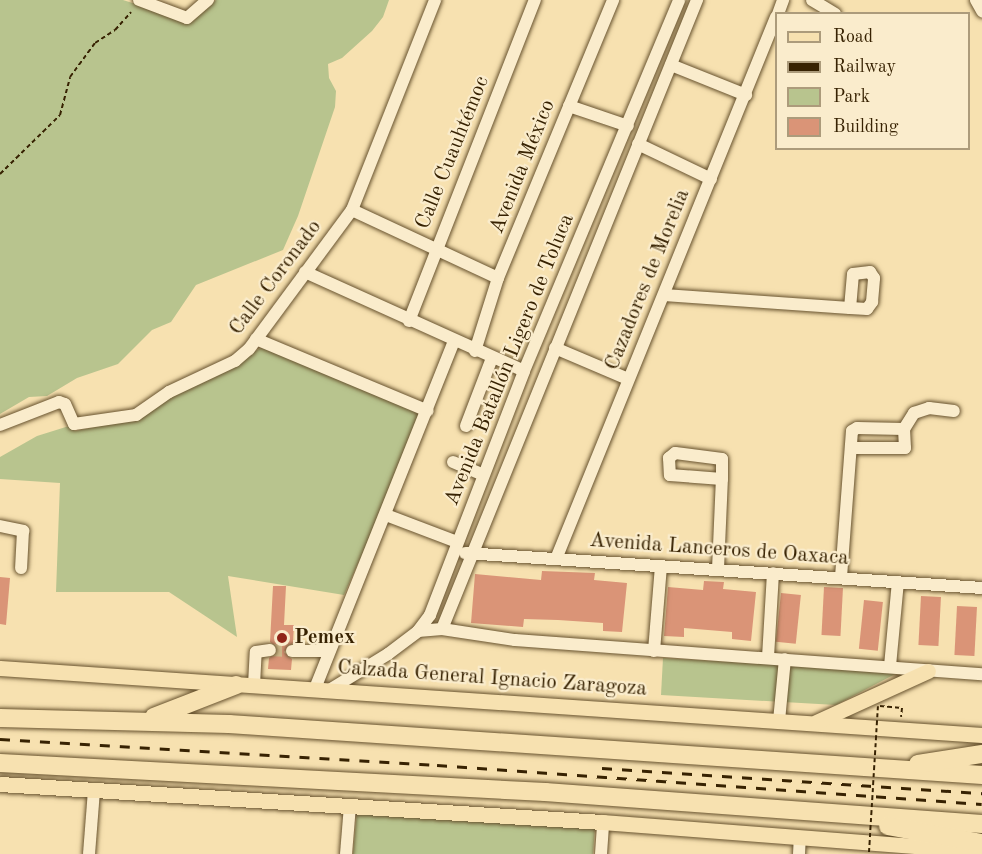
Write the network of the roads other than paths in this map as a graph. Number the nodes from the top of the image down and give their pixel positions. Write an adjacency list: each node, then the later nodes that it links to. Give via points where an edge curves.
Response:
1 (139, 0): 2 (street, via 190,17)
2 (208, 0)
3 (435, 0): 19 (street, Calle Coronado)
4 (535, 0): 20 (street, Calle Cuauhtémoc)
5 (613, 0): 15 (street, Avenida México)
6 (679, 0): 16 (street, Avenida Batallón Ligero de Toluca)
7 (698, 0): 13 (street, Avenida Batallón Ligero de Toluca)
8 (812, 0): 11 (street)
9 (976, 0): 10 (street)
10 (982, 11)
11 (832, 12)
12 (775, 20): 14 (street, Cazadores de Morelia)
13 (671, 65): 14 (street); 17 (street, Avenida Batallón Ligero de Toluca)
14 (746, 95): 18 (street, Cazadores de Morelia)
15 (569, 106): 16 (street); 22 (street, Avenida México)
16 (627, 126): 31 (street, Avenida Batallón Ligero de Toluca)
17 (638, 144): 18 (street); 28 (street, Avenida Batallón Ligero de Toluca)
18 (711, 179): 23 (street, Cazadores de Morelia)
19 (352, 210): 20 (street); 21 (street, Calle Coronado)
20 (436, 248): 22 (street); 25 (street, Calle Cuauhtémoc)
21 (305, 272): 25 (street); 26 (street, Calle Coronado)
22 (498, 278): 29 (street, Avenida México)
23 (664, 296): 24 (street); 32 (street, Cazadores de Morelia)
24 (850, 308)
25 (410, 321): 27 (street)
26 (256, 339): 33 (street); 35 (street, Calle Coronado, via 235,361 169,392 136,415 74,424 65,404 59,402)
27 (454, 341): 29 (street); 33 (street)
28 (555, 348): 32 (street); 45 (street, Avenida Batallón Ligero de Toluca)
29 (475, 351): 30 (street)
30 (492, 358): 31 (street); 36 (street)
31 (524, 370): 40 (street, Avenida Batallón Ligero de Toluca)
32 (628, 379): 46 (street, Cazadores de Morelia)
33 (428, 411): 42 (street)
34 (954, 411): 37 (street, via 914,412)
35 (0, 425)
36 (465, 426)
37 (904, 429): 38 (street, via 855,429); 38 (street, via 902,449)
38 (851, 448): 51 (street)
39 (453, 462): 40 (street)
40 (483, 475): 44 (street, Avenida Batallón Ligero de Toluca)
41 (722, 480): 49 (street)
42 (386, 514): 44 (street); 58 (street)
43 (0, 526): 48 (street, via 23,531)
44 (455, 548): 45 (street, Avenida Lanceros de Oaxaca); 55 (street, Avenida Batallón Ligero de Toluca, via 430,615)
45 (471, 553): 46 (street, Avenida Lanceros de Oaxaca); 54 (street, Avenida Batallón Ligero de Toluca)
46 (556, 559): 47 (street, Avenida Lanceros de Oaxaca)
47 (662, 566): 49 (street, Avenida Lanceros de Oaxaca); 59 (street)
48 (21, 568)
49 (718, 569): 50 (street, Avenida Lanceros de Oaxaca)
50 (773, 573): 51 (street, Avenida Lanceros de Oaxaca); 60 (street)
51 (841, 577): 52 (street, Avenida Lanceros de Oaxaca)
52 (898, 582): 53 (street, Avenida Lanceros de Oaxaca); 62 (street)
53 (982, 588)
54 (442, 629): 55 (street); 59 (street, via 515,640)
55 (418, 631): 68 (street, Avenida Batallón Ligero de Toluca)
56 (270, 650): 66 (street, via 256,652)
57 (292, 651): 58 (street)
58 (329, 651): 68 (street)
59 (654, 651): 60 (street)
60 (768, 657): 61 (street)
61 (785, 659): 62 (street); 70 (street)
62 (890, 666): 64 (street)
63 (0, 668): 67 (main road, Calzada General Ignacio Zaragoza)
64 (928, 671): 65 (street); 72 (main road)
65 (982, 674)
66 (255, 685): 67 (main road, Calzada General Ignacio Zaragoza); 68 (main road, Calzada General Ignacio Zaragoza)
67 (236, 686): 71 (highway, via 183,708)
68 (320, 691): 70 (main road, Calzada General Ignacio Zaragoza)
69 (0, 718): 71 (highway)
70 (779, 721): 72 (main road, Calzada General Ignacio Zaragoza)
71 (125, 723): 76 (highway, via 229,724)
72 (813, 723): 73 (main road, Calzada General Ignacio Zaragoza)
73 (982, 735)
74 (982, 754): 76 (highway)
75 (0, 763): 81 (highway, via 545,792)
76 (884, 769): 77 (highway)
77 (982, 775)
78 (0, 784): 79 (main road)
79 (94, 790): 80 (main road); 87 (street)
80 (351, 805): 82 (main road); 88 (street)
81 (852, 815): 83 (highway); 85 (highway, via 906,831)
82 (603, 822): 84 (main road); 89 (street)
83 (982, 824)
84 (800, 837): 86 (main road); 90 (street)
85 (982, 843)
86 (982, 851)
87 (89, 854)
88 (346, 854)
89 (601, 854)
90 (799, 854)

